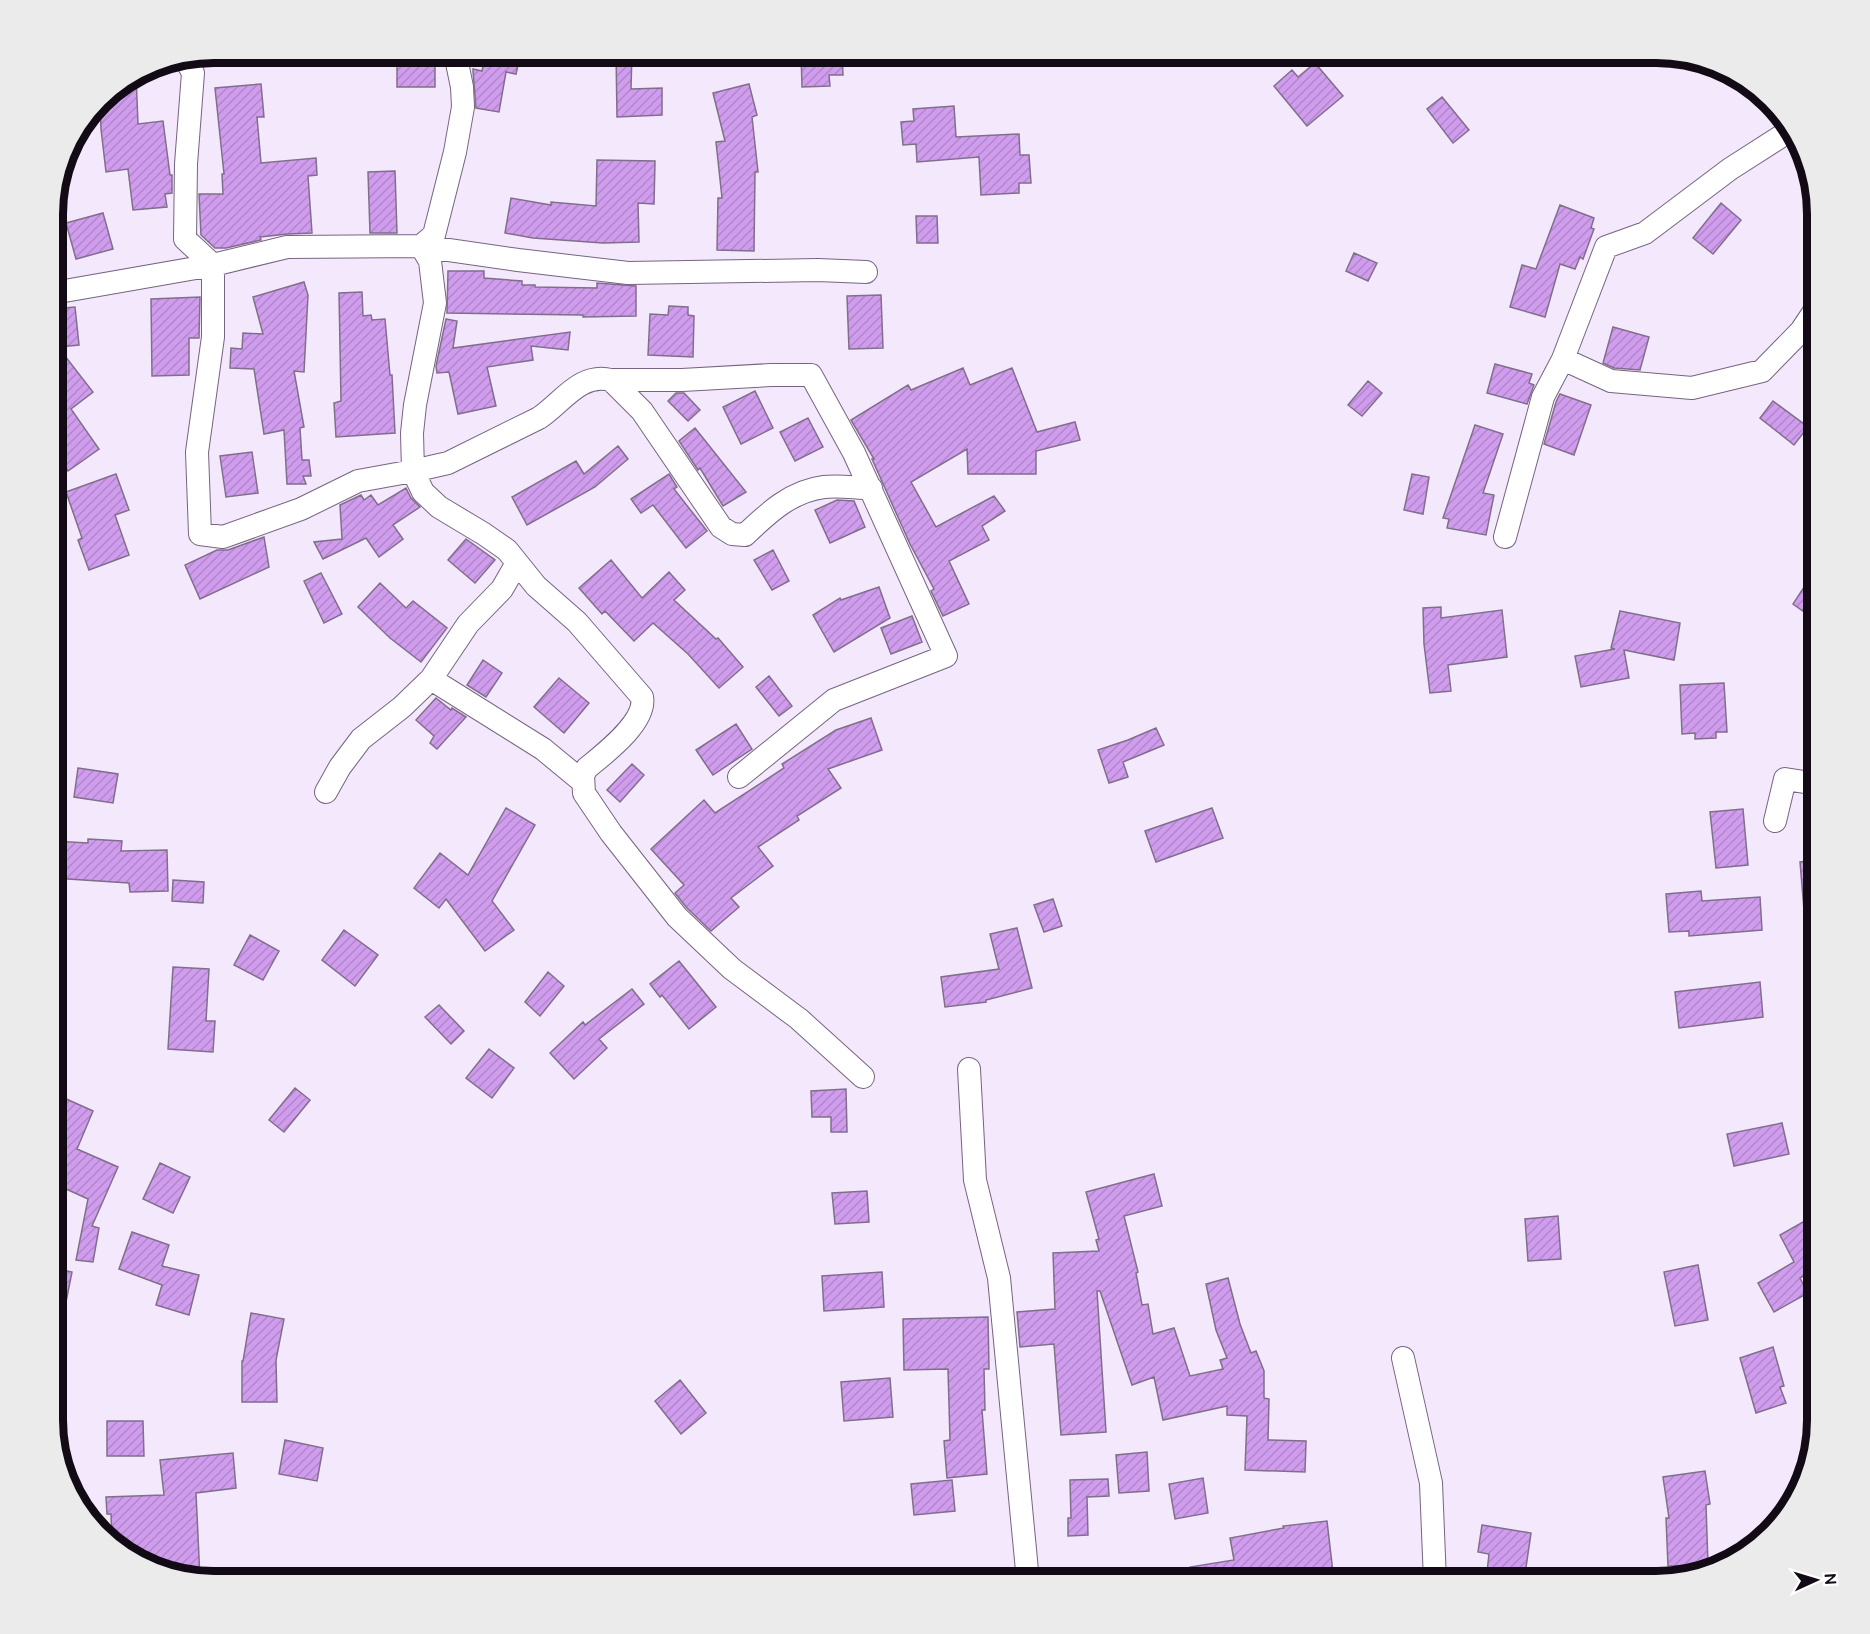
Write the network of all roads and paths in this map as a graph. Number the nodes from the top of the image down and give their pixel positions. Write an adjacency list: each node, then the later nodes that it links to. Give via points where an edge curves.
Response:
1 (457, 63): 4 (street, via 463,97 457,140 434,235)
2 (189, 65): 5 (street, via 193,73 185,238)
3 (1785, 134): 9 (street, via 1730,169 1645,233 1606,247)
4 (421, 246): 5 (street, via 287,247); 6 (street, via 628,273); 11 (street, via 430,261 435,303 415,405)
5 (213, 265): 7 (street); 11 (street, via 213,337 197,452 200,534 223,537 301,509 358,481)
6 (866, 272)
7 (63, 290)
8 (1807, 322): 9 (street, via 1762,371 1692,388 1611,381)
9 (1563, 359): 13 (street, via 1543,397)
10 (611, 380): 11 (street, via 587,380 539,418 448,463); 12 (street, via 811,375); 12 (street, via 642,411 721,527 732,534 745,535 776,506 804,491 825,487)
11 (413, 471): 14 (street, via 423,492 439,507 507,550)
12 (871, 488): 16 (street, via 946,656 834,700)
13 (1505, 537)
14 (518, 564): 15 (street, via 502,589 468,624); 17 (street, via 536,586 578,622 642,697 643,707 626,734 587,768)
15 (431, 679): 17 (street, via 543,749); 19 (street, via 361,740)
16 (739, 777)
17 (582, 782): 22 (street, via 584,793 611,832 677,917 732,969 799,1019)
18 (1807, 782): 20 (street, via 1785,778)
19 (326, 792)
20 (1775, 821)
21 (969, 1069): 24 (street, via 975,1180 999,1278)
22 (864, 1077)
23 (1403, 1358): 25 (street, via 1431,1483)
24 (1027, 1571)
25 (1435, 1571)

